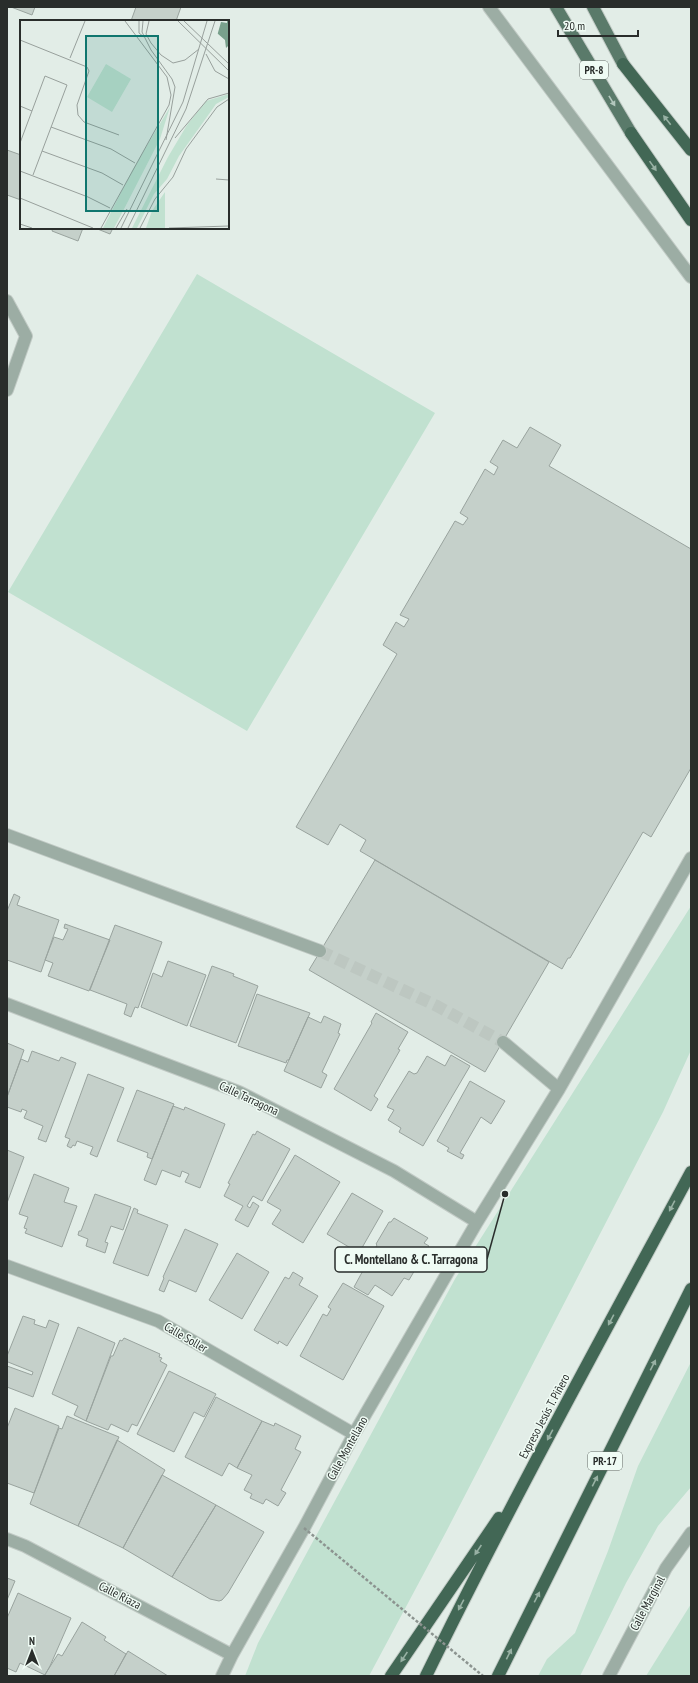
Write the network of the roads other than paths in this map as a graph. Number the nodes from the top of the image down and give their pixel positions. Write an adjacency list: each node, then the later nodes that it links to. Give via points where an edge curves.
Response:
1 (489, 7): 8 (street)
2 (556, 7): 5 (main road, PR-8, one-way to 5)
3 (593, 7): 4 (main road, PR-8)
4 (623, 64): 6 (highway, one-way to 4)
5 (631, 134): 7 (highway, one-way to 7)
6 (691, 150)
7 (691, 220)
8 (691, 278)
9 (7, 301): 10 (street, via 26,336)
10 (7, 390)
11 (7, 836): 13 (street)
12 (691, 858): 16 (street, Calle Montellano)
13 (320, 951)
14 (7, 1004): 18 (street, Calle Tarragona, via 239,1092 394,1171)
15 (503, 1042): 16 (street)
16 (560, 1089): 18 (street, Calle Montellano)
17 (691, 1172): 22 (highway, Expreso Jesús T. Piñero, one-way to 22)
18 (477, 1222): 21 (street, Calle Montellano)
19 (7, 1266): 21 (street, Calle Soller, via 158,1321)
20 (691, 1289): 29 (highway, PR-17, one-way to 20)
21 (354, 1434): 25 (street, Calle Montellano)
22 (531, 1471): 27 (highway, one-way to 27); 28 (highway, Expreso Jesús T. Piñero, one-way to 28)
23 (691, 1533): 30 (street, Calle Marginal, via 666,1568)
24 (7, 1539): 25 (street, Calle Riaza, via 32,1549)
25 (232, 1655): 26 (street, Calle Montellano)
26 (222, 1676)
27 (391, 1676)
28 (426, 1676)
29 (498, 1676)
30 (609, 1676)

